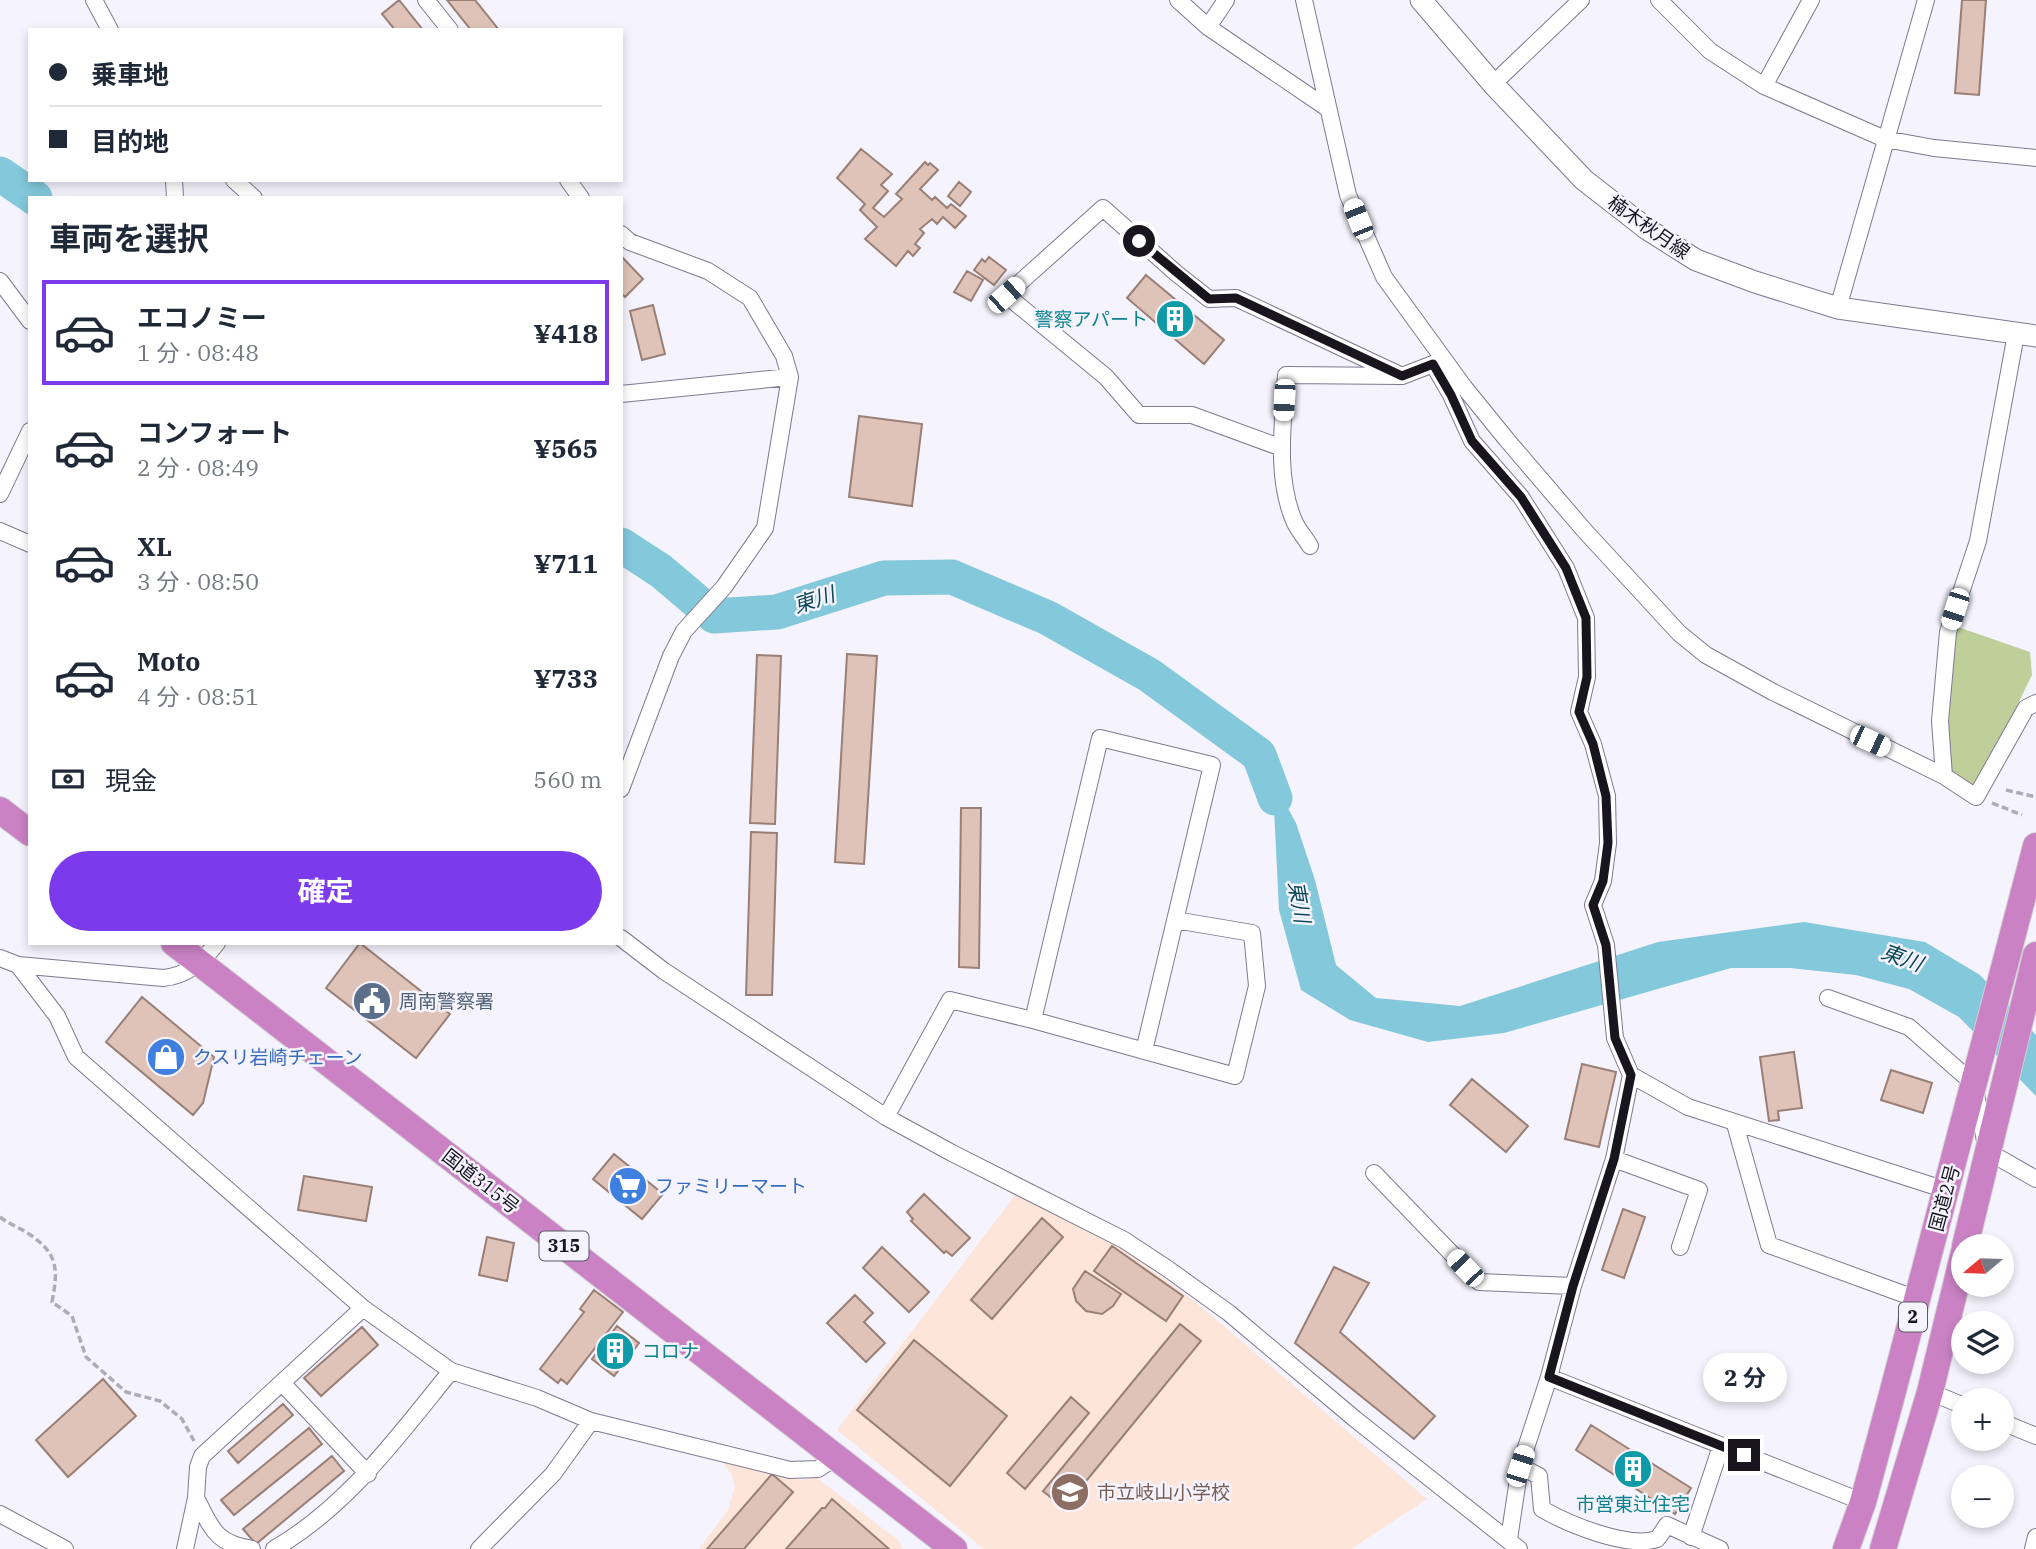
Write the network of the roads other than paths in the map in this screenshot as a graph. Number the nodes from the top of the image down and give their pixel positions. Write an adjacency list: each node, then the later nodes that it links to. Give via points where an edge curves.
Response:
1 (94, 0): 12 (street)
2 (426, 0): 13 (street)
3 (1178, 0): 11 (street)
4 (1226, 0): 11 (street)
5 (1304, 0): 16 (street)
6 (1421, 0): 14 (street, 楠木秋月線)
7 (1581, 0): 14 (street)
8 (1658, 0): 15 (street, via 1710,51)
9 (1811, 0): 15 (street)
10 (1926, 0): 17 (street)
11 (1208, 27): 16 (street)
12 (109, 28)
13 (448, 28)
14 (1493, 84): 23 (street, 楠木秋月線, via 1584,180 1647,229 1696,260)
15 (1764, 86): 17 (street)
16 (1327, 108): 26 (street, via 1348,195 1384,277)
17 (1885, 139): 18 (street); 23 (street)
18 (2036, 158)
19 (236, 182): 20 (street)
20 (252, 196)
21 (623, 236): 28 (street, via 708,271 750,298 785,356)
22 (0, 281): 24 (street)
23 (1838, 308): 25 (street, 楠木秋月線)
24 (28, 317)
25 (2026, 335): 37 (street, via 1978,541 1948,632 1940,721)
26 (1440, 363): 27 (street); 37 (street, via 1679,633 1706,655 1773,692); 53 (street, via 1472,441 1521,497 1566,568 1586,618 1587,677 1579,712 1593,744 1606,796 1606,856 1603,881 1593,905 1606,945 1615,1038)
27 (1402, 376): 31 (street, via 1286,376); 31 (street, via 1236,298 1209,299 1102,208 1006,295 1106,377 1139,415 1192,415)
28 (790, 377): 29 (street); 38 (street, via 765,528 724,587 684,631)
29 (623, 394)
30 (28, 436): 32 (street)
31 (1282, 447): 35 (street, via 1295,524)
32 (0, 495)
33 (0, 531): 34 (street)
34 (28, 543)
35 (1310, 546)
36 (2036, 703): 37 (street, via 2026,708 1976,797)
37 (1944, 776)
38 (623, 784)
39 (0, 810): 40 (highway)
40 (28, 831)
41 (2036, 846): 54 (highway, 国道2号 / 2)
42 (1175, 920): 51 (street, via 1212,765 1100,738); 52 (street); 52 (street, via 1252,933 1257,986 1235,1076)
43 (623, 940): 55 (street)
44 (177, 945): 48 (highway, 国道315号 / 315)
45 (216, 945): 48 (street)
46 (2036, 956): 57 (highway, 国道2号)
47 (0, 958): 49 (street)
48 (201, 964): 49 (street, via 163,978); 77 (highway, 国道315号 / 315)
49 (18, 965): 67 (street, via 57,1016 76,1057)
50 (1828, 998): 54 (street, via 1909,1027)
51 (1033, 1020): 52 (street); 55 (street, via 950,1000)
52 (1144, 1051)
53 (1631, 1075): 56 (street, via 1688,1107); 58 (street)
54 (1974, 1084): 57 (street); 61 (highway, 国道2号 / 2)
55 (887, 1117): 85 (street, via 1124,1240 1168,1269 1229,1313)
56 (1735, 1124): 61 (street); 66 (street, via 1769,1245)
57 (1987, 1151): 60 (street); 62 (highway, 国道2号)
58 (1614, 1159): 63 (street, via 1699,1190); 64 (street)
59 (1374, 1173): 64 (street, via 1479,1282)
60 (2036, 1179)
61 (1946, 1190): 66 (highway, 国道2号 / 2)
62 (1968, 1234)
63 (1680, 1247)
64 (1573, 1286): 69 (street)
65 (1953, 1297): 71 (highway, 国道2号 / 2)
66 (1917, 1299): 81 (highway, 国道2号 / 2)
67 (363, 1308): 68 (street); 70 (street)
68 (451, 1371): 73 (street); 79 (street)
69 (1549, 1377): 76 (street); 78 (street)
70 (283, 1384): 79 (street); 80 (street, via 202,1456)
71 (1930, 1392): 72 (street); 94 (highway, 国道2号 / 2)
72 (1951, 1401)
73 (591, 1421): 77 (street, via 790,1470 818,1469); 90 (street, via 553,1474)
74 (2014, 1427): 75 (street)
75 (2036, 1436)
76 (1721, 1446): 81 (street); 83 (street)
77 (836, 1457): 91 (highway, 国道315号 / 315)
78 (1520, 1466): 83 (street, via 1539,1476 1542,1509 1581,1531 1620,1545 1640,1546 1656,1539 1667,1525); 85 (street)
79 (368, 1474): 89 (street, via 301,1533)
80 (196, 1498): 87 (street); 88 (street, via 215,1534)
81 (1863, 1502): 93 (highway, 国道2号 / 2)
82 (0, 1514): 86 (street)
83 (1691, 1537): 92 (street)
84 (2036, 1537): 95 (street)
85 (1514, 1544)
86 (65, 1549)
87 (184, 1549)
88 (252, 1549)
89 (274, 1549)
90 (479, 1549)
91 (954, 1549)
92 (1720, 1549)
93 (1846, 1549)
94 (1883, 1549)
95 (2033, 1549)

